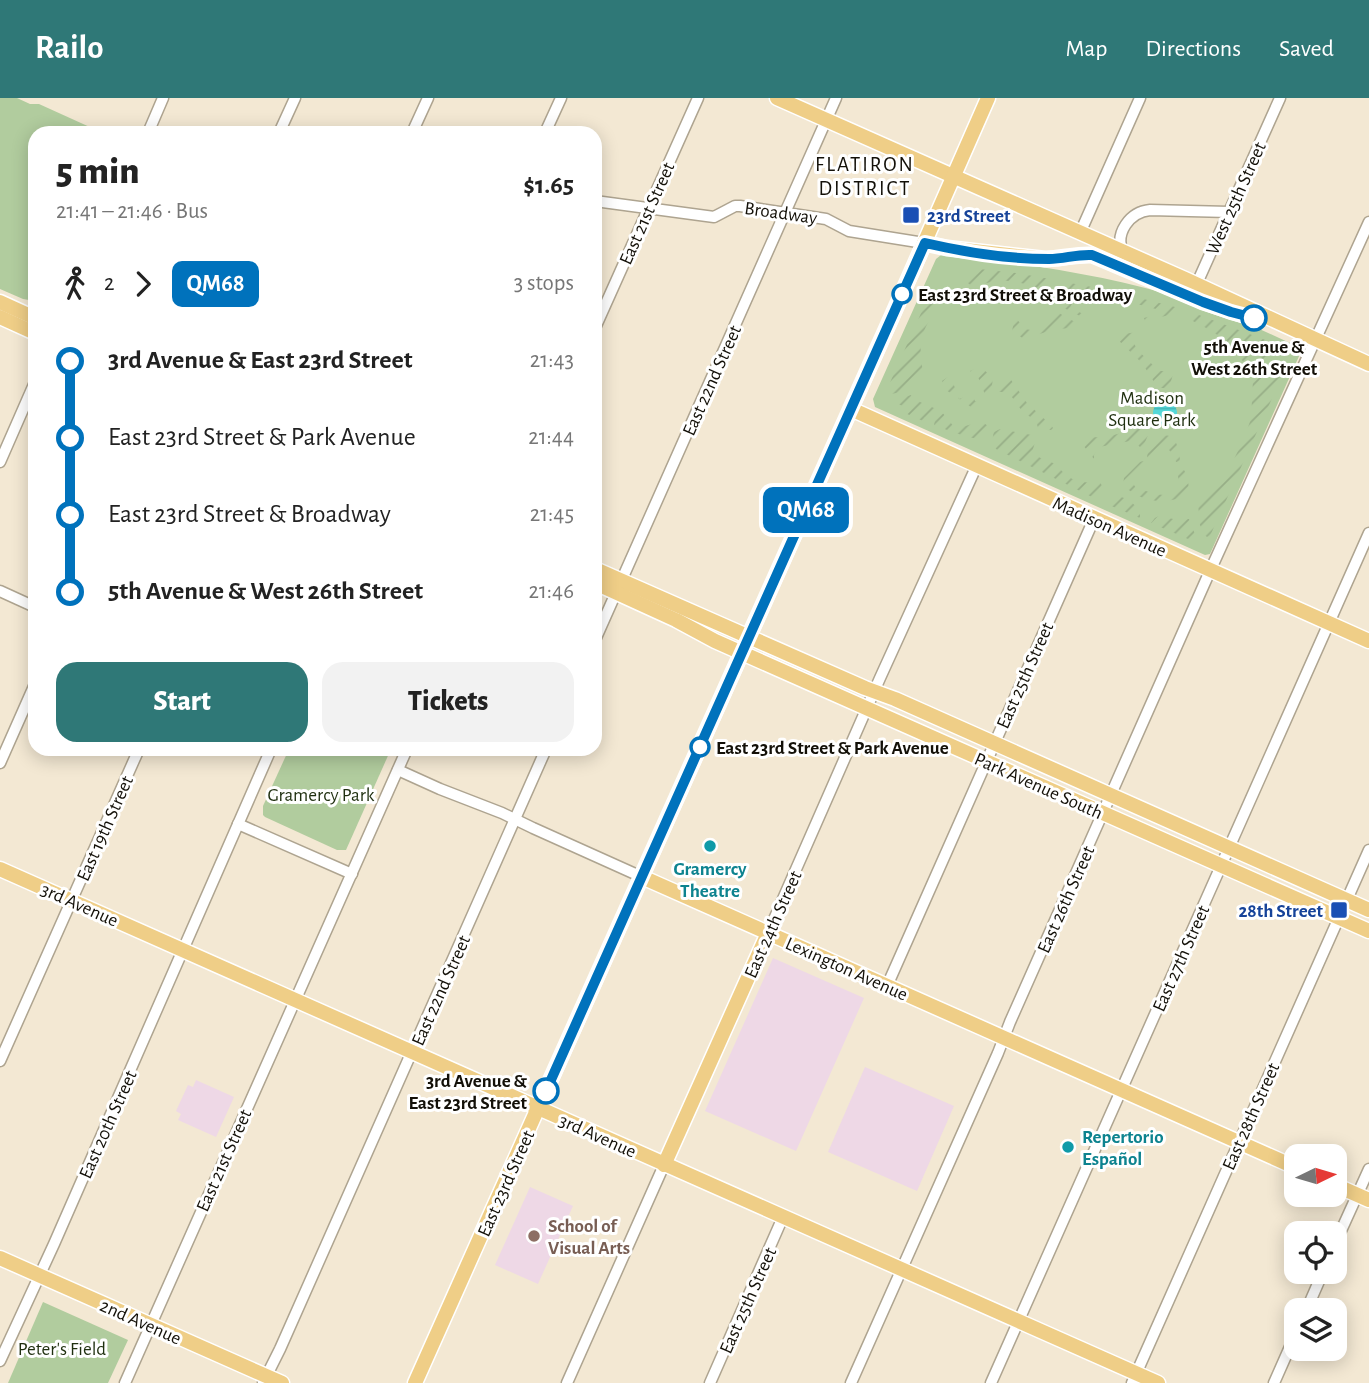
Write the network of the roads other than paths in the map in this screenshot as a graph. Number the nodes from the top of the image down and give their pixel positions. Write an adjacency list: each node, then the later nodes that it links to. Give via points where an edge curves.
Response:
1 (163, 98): 12 (street)
2 (295, 98): 13 (street)
3 (428, 98): 14 (street)
4 (561, 98): 15 (street)
5 (698, 98): 18 (street, East 21st Street)
6 (777, 98): 11 (main road)
7 (836, 98): 11 (street, East 22nd Street)
8 (988, 98): 16 (main road, East 23rd Street)
9 (1140, 98): 22 (street)
10 (1280, 98): 20 (street, West 25th Street)
11 (826, 120): 16 (main road); 19 (street, East 22nd Street)
12 (151, 126)
13 (282, 126)
14 (415, 126)
15 (548, 126)
16 (953, 176): 22 (main road); 23 (main road, East 23rd Street)
17 (602, 202): 18 (street, Broadway)
18 (649, 208): 19 (street, Broadway, via 714,217 735,206); 27 (street, East 21st Street)
19 (786, 212): 23 (street, Broadway, via 826,219 849,231); 42 (street, East 22nd Street)
20 (1229, 212): 24 (street, via 1139,212 1123,231); 25 (street, West 25th Street)
21 (1369, 222): 31 (street, East 26th Street)
22 (1080, 233): 24 (main road)
23 (925, 243): 25 (main road, via 1023,258 1092,255); 34 (main road, East 23rd Street)
24 (1123, 253): 25 (main road)
25 (1194, 291): 31 (main road)
26 (0, 302): 28 (main road)
27 (602, 312)
28 (28, 315)
29 (0, 317): 30 (main road)
30 (28, 330)
31 (1315, 340): 32 (main road); 39 (street, East 26th Street)
32 (1369, 364)
33 (28, 398): 35 (street)
34 (851, 409): 36 (main road, Madison Avenue); 47 (main road, East 23rd Street)
35 (0, 462)
36 (977, 465): 37 (main road, Madison Avenue); 50 (street, East 24th Street)
37 (1094, 519): 39 (main road, Madison Avenue); 53 (street, East 25th Street)
38 (1369, 533): 45 (street, East 27th Street)
39 (1210, 571): 45 (main road, Madison Avenue); 61 (street, East 26th Street)
40 (602, 574): 42 (main road, Park Avenue South)
41 (602, 584): 42 (main road, Park Avenue South)
42 (619, 587): 46 (street, East 22nd Street); 47 (main road, Park Avenue South); 49 (main road, Park Avenue South)
43 (0, 591): 44 (street)
44 (28, 604)
45 (1329, 624): 48 (main road, Madison Avenue); 65 (street, East 27th Street)
46 (602, 625)
47 (749, 637): 49 (main road, East 23rd Street); 50 (main road, Park Avenue South)
48 (1369, 641)
49 (742, 653): 52 (main road, Park Avenue South); 70 (main road, East 23rd Street)
50 (874, 691): 52 (street, East 24th Street); 53 (main road, Park Avenue South)
51 (28, 700): 59 (street)
52 (867, 708): 58 (main road, Park Avenue South); 76 (street, East 24th Street)
53 (994, 743): 58 (street, East 25th Street); 61 (main road, Park Avenue South)
54 (136, 756): 71 (street, East 19th Street)
55 (268, 756): 64 (street, East 20th Street)
56 (404, 756): 60 (street, East 21st Street)
57 (544, 756): 63 (street, East 22nd Street)
58 (986, 761): 62 (main road, Park Avenue South); 78 (street, East 25th Street)
59 (0, 763)
60 (397, 770): 63 (street, Lexington Avenue); 69 (street, East 21st Street)
61 (1112, 795): 62 (street, East 26th Street); 65 (main road, Park Avenue South)
62 (1104, 813): 67 (main road, Park Avenue South); 80 (street, East 26th Street)
63 (515, 820): 70 (street, Lexington Avenue); 81 (street, East 22nd Street)
64 (238, 824): 69 (street); 77 (street, East 20th Street)
65 (1229, 847): 67 (street, East 27th Street); 72 (main road, Park Avenue South)
66 (1369, 850): 72 (street, East 28th Street)
67 (1221, 866): 74 (main road, Park Avenue South); 83 (street, East 27th Street)
68 (0, 869): 71 (main road, 3rd Avenue)
69 (352, 874): 79 (street, East 21st Street)
70 (642, 877): 76 (main road, Lexington Avenue); 84 (main road, East 23rd Street)
71 (72, 900): 77 (main road, 3rd Avenue); 82 (street, East 19th Street)
72 (1347, 900): 73 (main road, Park Avenue South); 74 (street, East 28th Street)
73 (1369, 909)
74 (1339, 918): 75 (main road, Park Avenue South); 85 (street, East 28th Street)
75 (1369, 931)
76 (768, 933): 78 (main road, Lexington Avenue); 87 (main road, East 24th Street)
77 (183, 950): 79 (main road, 3rd Avenue); 94 (street, East 20th Street)
78 (887, 986): 80 (main road, Lexington Avenue)
79 (295, 1000): 81 (main road, 3rd Avenue); 96 (street, East 21st Street)
80 (1004, 1038): 83 (main road, Lexington Avenue); 93 (street, East 26th Street)
81 (412, 1052): 84 (main road, 3rd Avenue); 100 (street, East 22nd Street)
82 (0, 1061)
83 (1121, 1091): 85 (main road, Lexington Avenue); 95 (street, East 27th Street)
84 (539, 1109): 87 (main road, 3rd Avenue); 103 (main road, East 23rd Street)
85 (1239, 1143): 86 (main road, Lexington Avenue); 99 (street, East 28th Street)
86 (1284, 1162)
87 (664, 1164): 90 (main road, 3rd Avenue); 104 (street, East 24th Street)
88 (1369, 1169): 89 (street)
89 (1363, 1198): 91 (street)
90 (783, 1217): 93 (main road, 3rd Avenue); 105 (street, East 25th Street)
91 (1347, 1224)
92 (0, 1258): 94 (main road, 2nd Avenue)
93 (902, 1269): 95 (main road, 3rd Avenue); 106 (street, East 26th Street)
94 (39, 1275): 96 (main road, 2nd Avenue); 98 (street, East 20th Street)
95 (1019, 1321): 99 (main road, 3rd Avenue); 107 (street, East 27th Street)
96 (151, 1325): 100 (main road, 2nd Avenue); 101 (street, East 21st Street)
97 (1284, 1360): 109 (street)
98 (0, 1361)
99 (1134, 1378): 108 (main road, 3rd Avenue)
100 (265, 1380): 102 (main road, 2nd Avenue)
101 (125, 1383)
102 (282, 1383)
103 (415, 1383)
104 (567, 1383)
105 (710, 1383)
106 (851, 1383)
107 (991, 1383)
108 (1158, 1383)
109 (1274, 1383)

